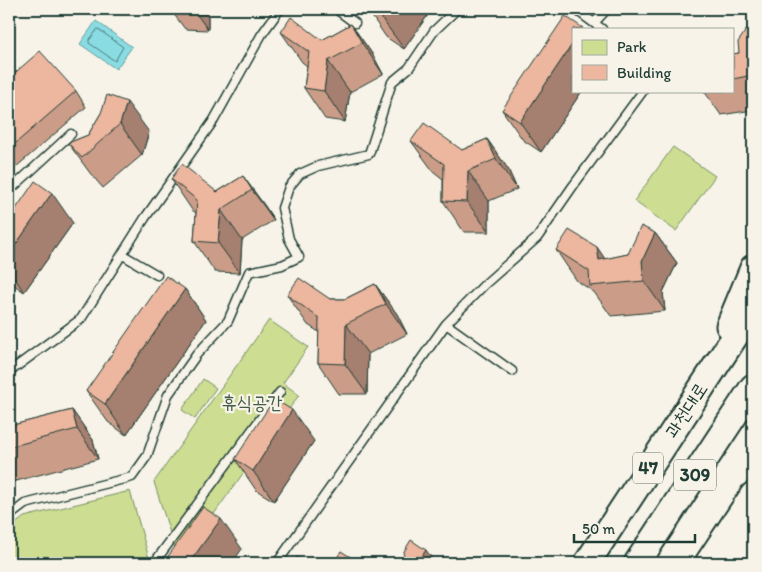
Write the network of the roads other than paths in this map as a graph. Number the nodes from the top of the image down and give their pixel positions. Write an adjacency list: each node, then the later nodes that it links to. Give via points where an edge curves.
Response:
1 (280, 9): 12 (lane, via 262,34 214,120)
2 (336, 9): 6 (lane)
3 (457, 9): 23 (lane, via 434,31 409,68 392,82 369,154 318,166 300,174 289,187 282,208 289,239 299,257 282,265 249,272 228,320 197,354 168,395 147,456 132,477 25,504)
4 (575, 9): 7 (lane)
5 (607, 9): 7 (lane)
6 (355, 22)
7 (594, 23): 8 (lane)
8 (601, 28)
9 (642, 92): 16 (lane, via 537,238)
10 (71, 134): 11 (lane)
11 (9, 191)
12 (122, 254): 14 (lane); 18 (lane, via 81,319)
13 (753, 268): 19 (highway)
14 (157, 275)
15 (753, 309): 19 (highway, 과천대로 / 47)
16 (446, 324): 17 (lane); 26 (lane)
17 (512, 371)
18 (9, 372)
19 (710, 373): 27 (highway, 과천대로 / 47)
20 (753, 387): 28 (highway, 309)
21 (280, 392): 25 (lane)
22 (753, 495): 29 (highway)
23 (9, 516)
24 (753, 531): 30 (highway)
25 (154, 563)
26 (277, 563)
27 (587, 563)
28 (637, 563)
29 (708, 563)
30 (734, 563)

